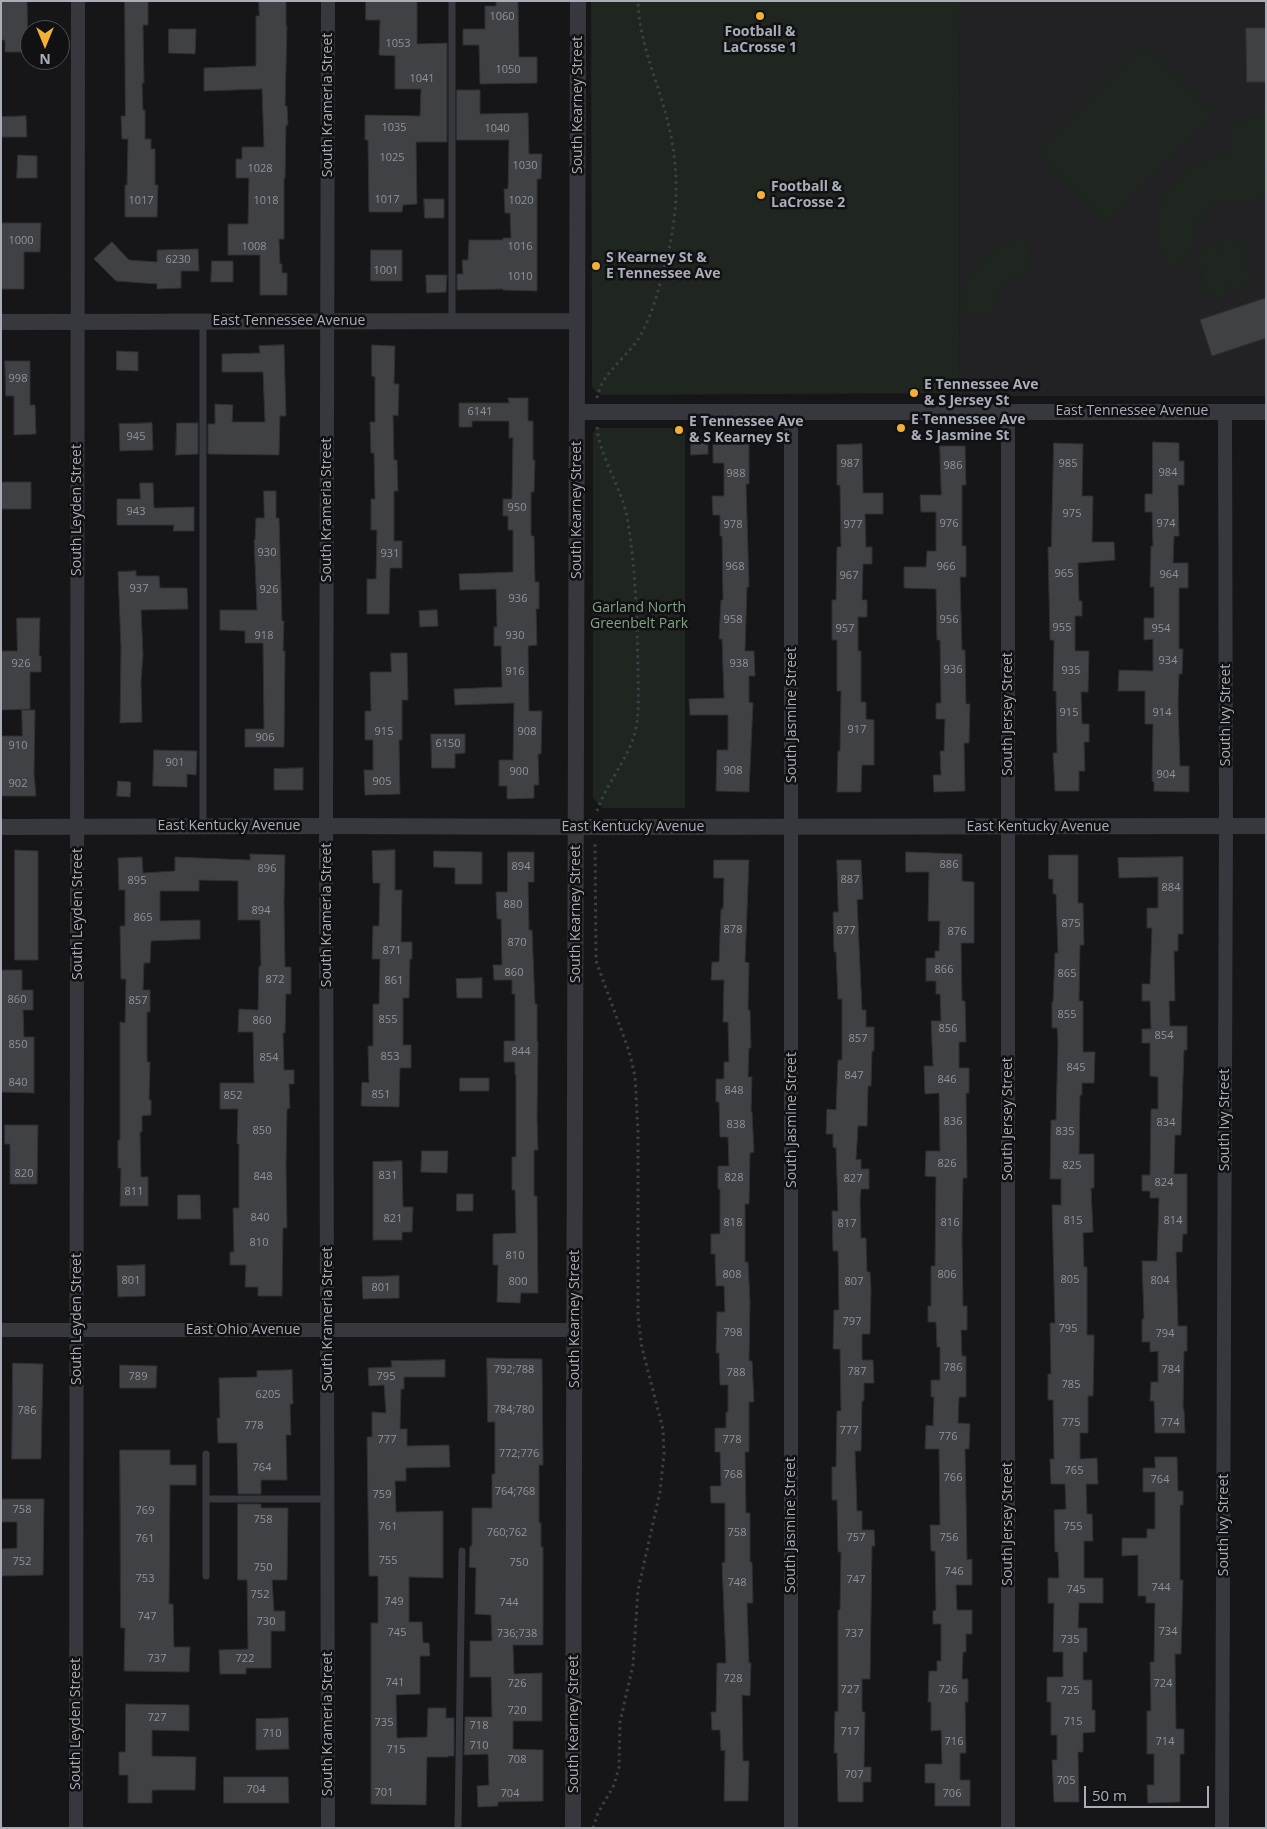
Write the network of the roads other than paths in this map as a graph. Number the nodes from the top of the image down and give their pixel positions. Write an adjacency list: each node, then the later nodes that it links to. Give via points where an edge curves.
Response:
1 (78, 1): 9 (street, South Leyden Street)
2 (328, 1): 5 (street, South Krameria Street)
3 (452, 1): 6 (lane)
4 (578, 1): 7 (street, South Kearney Street)
5 (328, 321): 6 (street, East Tennessee Avenue); 10 (street, East Tennessee Avenue); 16 (street, South Krameria Street)
6 (452, 321): 7 (street, East Tennessee Avenue)
7 (578, 321): 12 (street, South Kearney Street)
8 (1, 322): 9 (street, East Tennessee Avenue)
9 (76, 322): 10 (street, East Tennessee Avenue); 20 (street, South Leyden Street)
10 (203, 322): 21 (lane)
11 (1008, 411): 13 (street, East Tennessee Avenue); 14 (street, East Tennessee Avenue); 24 (street, South Jersey Street)
12 (578, 412): 13 (street, East Tennessee Avenue); 22 (street, South Kearney Street)
13 (791, 412): 23 (street, South Jasmine Street)
14 (1225, 412): 15 (street, East Tennessee Avenue); 17 (street, South Ivy Street)
15 (1266, 412)
16 (326, 826): 21 (street, East Kentucky Avenue); 22 (street, East Kentucky Avenue); 27 (street, South Krameria Street)
17 (1226, 826): 18 (street, East Kentucky Avenue); 24 (street, East Kentucky Avenue); 40 (street, South Ivy Street)
18 (1266, 826)
19 (1, 827): 20 (street, East Kentucky Avenue)
20 (78, 827): 21 (street, East Kentucky Avenue); 26 (street, South Leyden Street)
21 (203, 827)
22 (576, 827): 23 (street, East Kentucky Avenue); 28 (street, South Kearney Street)
23 (792, 827): 24 (street, East Kentucky Avenue); 38 (street, South Jasmine Street)
24 (1008, 827): 39 (street, South Jersey Street)
25 (1, 1330): 26 (street, East Ohio Avenue)
26 (76, 1330): 27 (street, East Ohio Avenue); 34 (street, South Leyden Street)
27 (328, 1330): 28 (street, East Ohio Avenue); 31 (street, South Krameria Street)
28 (575, 1330): 37 (street, South Kearney Street)
29 (206, 1454): 30 (lane)
30 (206, 1499): 31 (lane); 33 (lane)
31 (328, 1499): 35 (street, South Krameria Street)
32 (462, 1550): 36 (lane)
33 (206, 1576)
34 (76, 1828)
35 (328, 1828)
36 (458, 1828)
37 (573, 1828)
38 (791, 1828)
39 (1008, 1828)
40 (1222, 1828)

